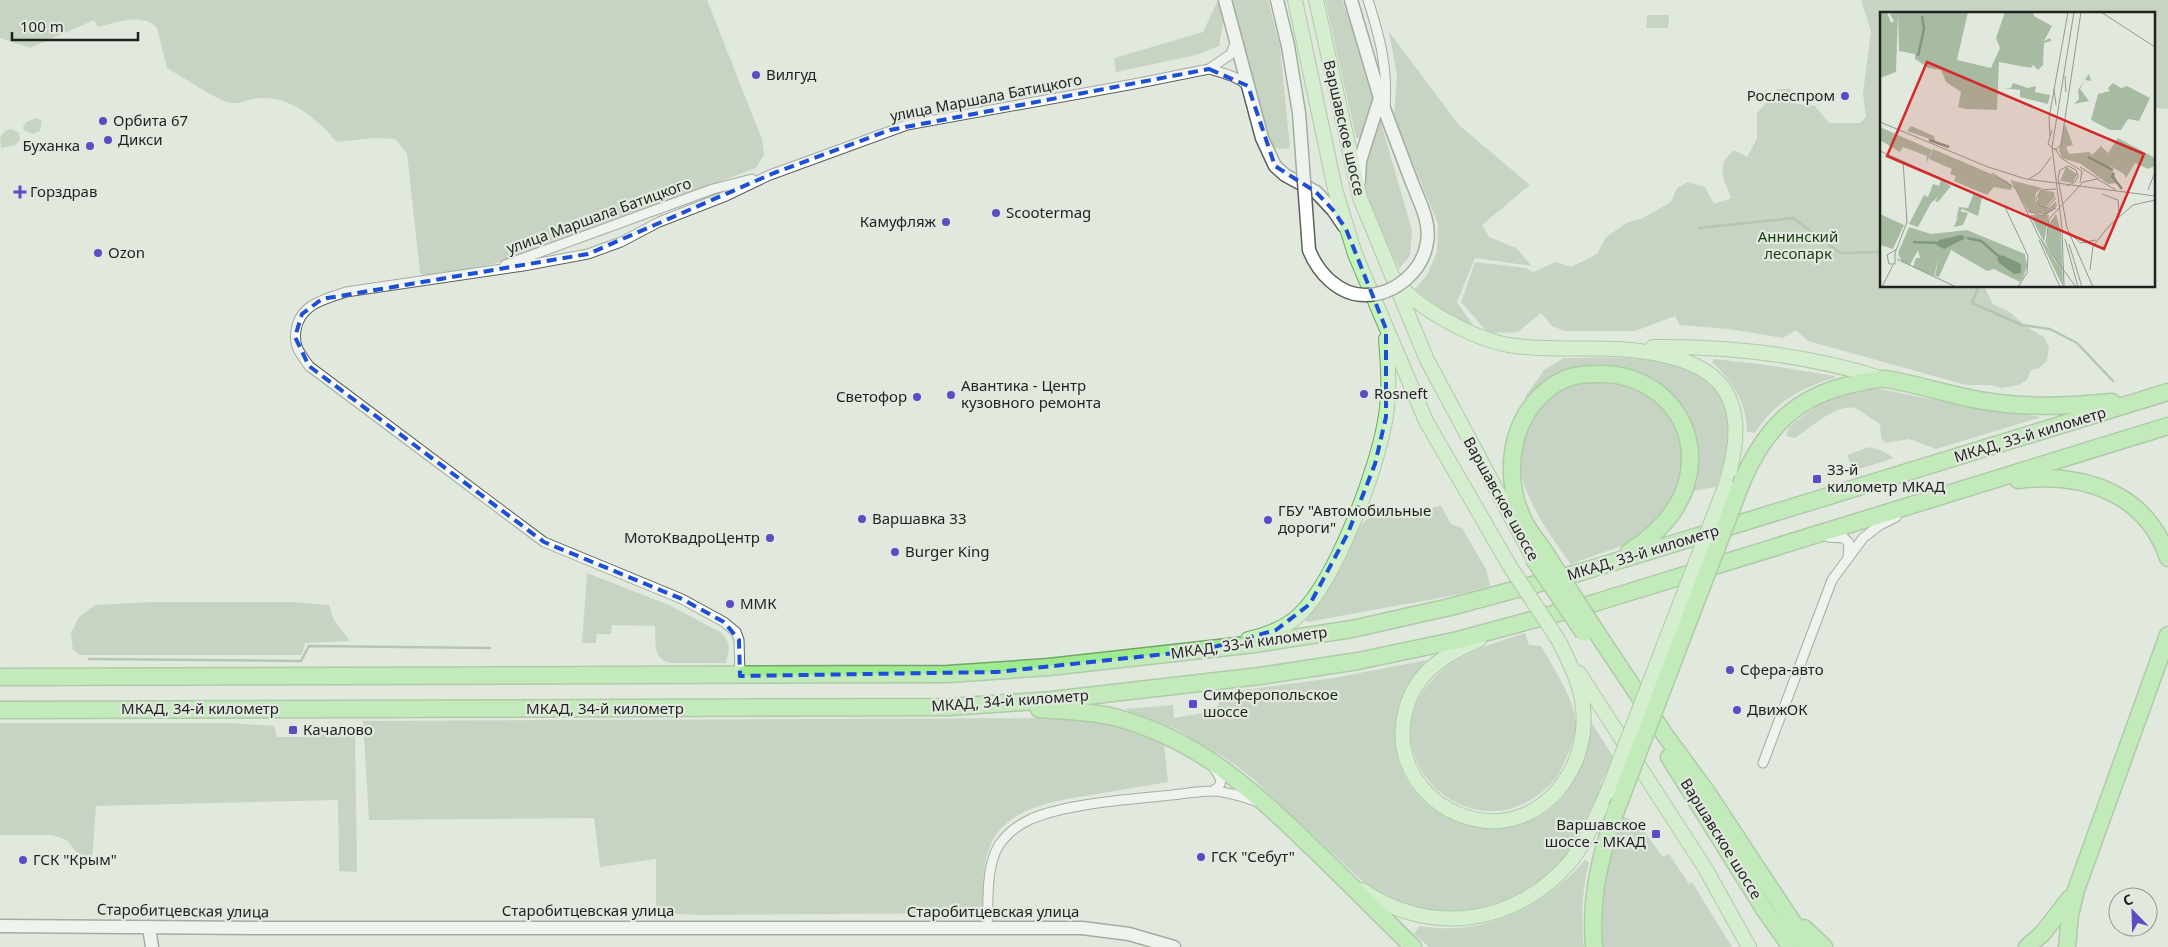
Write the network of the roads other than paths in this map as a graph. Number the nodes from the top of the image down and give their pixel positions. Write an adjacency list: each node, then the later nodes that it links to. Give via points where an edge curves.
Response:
1 (1226, 0): 7 (street)
2 (1277, 0): 11 (street, bridge, via 1299,113 1309,250 1313,262 1337,286 1365,295 1383,292 1410,276 1421,261 1427,242 1427,227)
3 (1295, 0): 14 (main road, Варшавское шоссе)
4 (1316, 0): 13 (main road, Варшавское шоссе)
5 (1351, 0): 10 (street)
6 (1368, 0): 11 (street, via 1384,58)
7 (1236, 40): 8 (street, улица Маршала Батицкого, via 1231,54); 9 (street)
8 (1208, 69): 9 (street, улица Маршала Батицкого, via 1227,74); 12 (street, улица Маршала Батицкого, via 907,125)
9 (1248, 86): 14 (street, via 1262,138 1274,166 1316,192)
10 (1380, 98): 11 (street); 13 (street, via 1360,161)
11 (1385, 110)
12 (774, 173): 16 (street, улица Маршала Батицкого, via 714,189); 16 (street, улица Маршала Батицкого, via 606,248 571,258)
13 (1360, 198): 15 (main road, Варшавское шоссе)
14 (1346, 229): 17 (main road, Варшавское шоссе)
15 (1385, 264): 18 (main road, via 1398,283 1435,314 1481,337 1531,348); 22 (main road, Варшавское шоссе, via 1426,360)
16 (490, 270): 36 (street, улица Маршала Батицкого, via 346,292 322,299 302,314 295,338 298,349 309,366 544,542 682,599 724,622 736,632 739,640)
17 (1386, 329): 33 (main road, Варшавское шоссе, bridge, via 1426,421 1509,565); 34 (main road, via 1388,395 1375,464 1348,533 1320,588 1304,610 1287,625 1259,636)
18 (1615, 349): 19 (main road, via 1737,350 1797,357); 45 (main road, bridge, via 1680,358 1707,373 1726,391 1733,405 1737,434 1726,484 1589,833 1568,864 1542,887 1510,906 1456,920 1420,917 1388,906)
19 (1884, 379): 20 (highway, via 1967,399 2020,406 2088,404); 55 (highway, bridge, via 1839,387 1802,403 1772,428 1750,462 1602,854 1592,910)
20 (2167, 392): 30 (highway, МКАД, 33-й километр)
21 (2168, 426): 23 (highway)
22 (1479, 460): 25 (main road); 27 (main road, Варшавское шоссе)
23 (1952, 493): 24 (highway); 29 (highway, via 1998,482 2036,478 2084,482 2108,490 2144,516 2156,531)
24 (1932, 499): 26 (highway); 28 (street, via 1880,525)
25 (1523, 520): 27 (highway); 30 (highway, via 1513,479 1514,442 1520,423 1547,390 1565,379 1585,374 1608,374 1647,384 1663,396 1685,428 1690,450 1685,488 1664,525 1647,541)
26 (1787, 544): 28 (street, via 1836,536 1849,543); 31 (highway)
27 (1540, 556): 47 (highway, Варшавское шоссе, bridge, via 1668,755)
28 (1848, 556): 41 (street, via 1823,599)
29 (2168, 558)
30 (1581, 572): 34 (highway, МКАД, 33-й километр, via 1498,596 1390,621)
31 (1549, 616): 33 (main road, via 1477,641 1446,656 1431,666 1411,693 1402,724 1405,756 1418,784 1439,804 1468,817 1501,820 1535,810 1561,786 1577,758 1584,724 1579,686); 38 (highway, МКАД, 34-й километр, via 1358,661 1260,676 1109,694)
32 (2168, 635): 46 (highway)
33 (1558, 641): 44 (main road, Варшавское шоссе)
34 (1203, 650): 35 (highway, МКАД, 33-й километр)
35 (1105, 661): 36 (highway, МКАД, 34-й километр, via 997,672)
36 (740, 676): 37 (highway, МКАД, 34-й километр)
37 (0, 677)
38 (949, 707): 39 (highway, МКАД, 34-й километр); 40 (highway, via 1030,708 1114,718 1168,737)
39 (0, 710)
40 (1207, 757): 42 (street, via 1221,780 1219,788); 43 (highway)
41 (1762, 763)
42 (1212, 791): 43 (street); 50 (street, via 1113,802 1051,813 1018,825 1003,840 994,858)
43 (1269, 806): 45 (highway)
44 (1706, 868): 56 (main road, Варшавское шоссе); 57 (main road)
45 (1343, 876): 54 (highway)
46 (2076, 890): 63 (highway, via 2043,934); 65 (highway)
47 (1772, 907): 51 (highway); 58 (highway); 59 (main road, Варшавское шоссе); 62 (highway)
48 (0, 926): 49 (street, Старобитцевская улица)
49 (149, 926): 50 (street, Старобитцевская улица); 52 (street)
50 (987, 927): 53 (street, Старобитцевская улица, via 1106,930)
51 (1796, 928): 60 (street); 61 (highway)
52 (152, 947)
53 (1174, 947)
54 (1413, 947)
55 (1594, 947)
56 (1749, 947)
57 (1760, 947)
58 (1791, 947)
59 (1795, 947)
60 (1804, 947)
61 (1809, 947)
62 (1824, 947)
63 (2027, 947): 64 (highway, via 2043,943)
64 (2049, 947)
65 (2067, 947)

